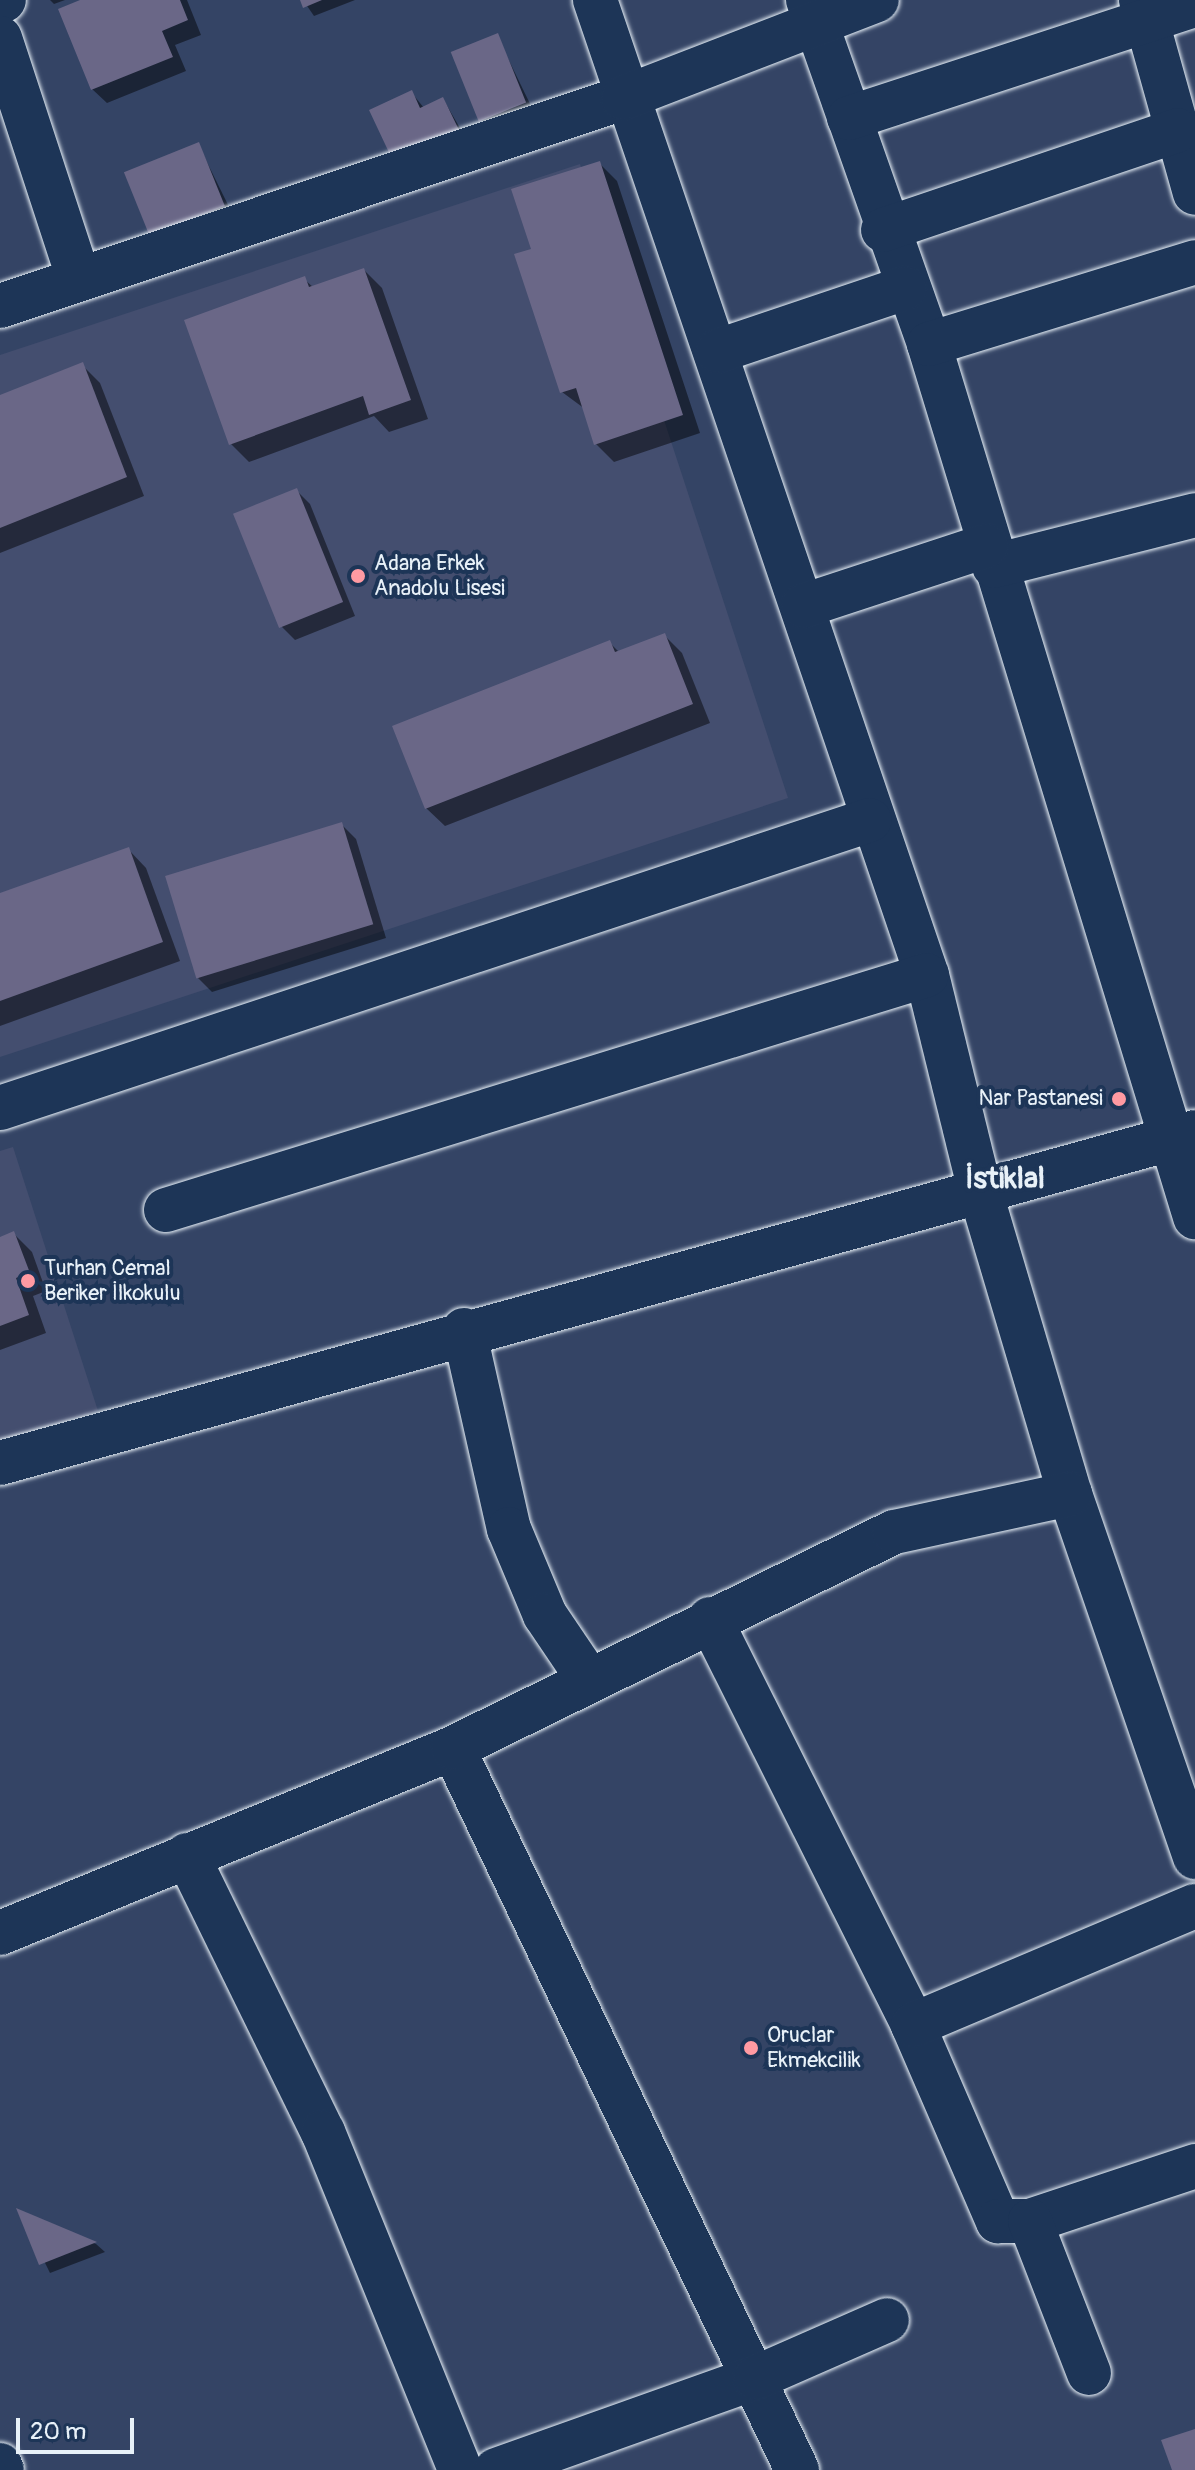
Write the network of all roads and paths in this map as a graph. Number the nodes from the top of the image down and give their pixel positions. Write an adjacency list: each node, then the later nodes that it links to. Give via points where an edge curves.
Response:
1 (595, 0): 7 (street)
2 (877, 0): 5 (street)
3 (1195, 5): 4 (street)
4 (1144, 9): 8 (street); 9 (street)
5 (811, 10): 7 (street); 8 (street)
6 (0, 38): 13 (street)
7 (623, 98): 13 (street); 17 (street)
8 (849, 118): 11 (street)
9 (1178, 130): 10 (street); 11 (street)
10 (1195, 193)
11 (883, 230): 14 (street)
12 (1195, 262): 16 (street)
13 (79, 279): 15 (street)
14 (905, 288): 16 (street); 17 (street)
15 (0, 306)
16 (929, 344): 19 (street)
17 (718, 351): 20 (street)
18 (1195, 515): 19 (street)
19 (990, 556): 20 (street); 24 (street)
20 (803, 606): 21 (street)
21 (870, 820): 22 (street); 23 (street)
22 (927, 975): 25 (street); 26 (street)
23 (0, 1108)
24 (1182, 1136): 25 (street); 27 (street)
25 (979, 1187): 28 (street); 30 (street)
26 (166, 1210)
27 (1195, 1217)
28 (464, 1330): 29 (street); 32 (street, via 509,1529 545,1615)
29 (0, 1463)
30 (1070, 1494): 31 (street, via 894,1532); 35 (street)
31 (710, 1619): 32 (street); 38 (street)
32 (589, 1680): 33 (street)
33 (453, 1748): 34 (street); 43 (street)
34 (187, 1855): 37 (street); 44 (street, via 323,2132)
35 (1195, 1857)
36 (1195, 1906): 38 (street)
37 (0, 1933)
38 (913, 2025): 40 (street, via 998,2221)
39 (1195, 2166): 40 (street)
40 (1030, 2221): 42 (street)
41 (887, 2320): 43 (street)
42 (1089, 2373)
43 (755, 2378): 45 (street); 46 (street)
44 (460, 2470)
45 (496, 2470)
46 (797, 2470)

